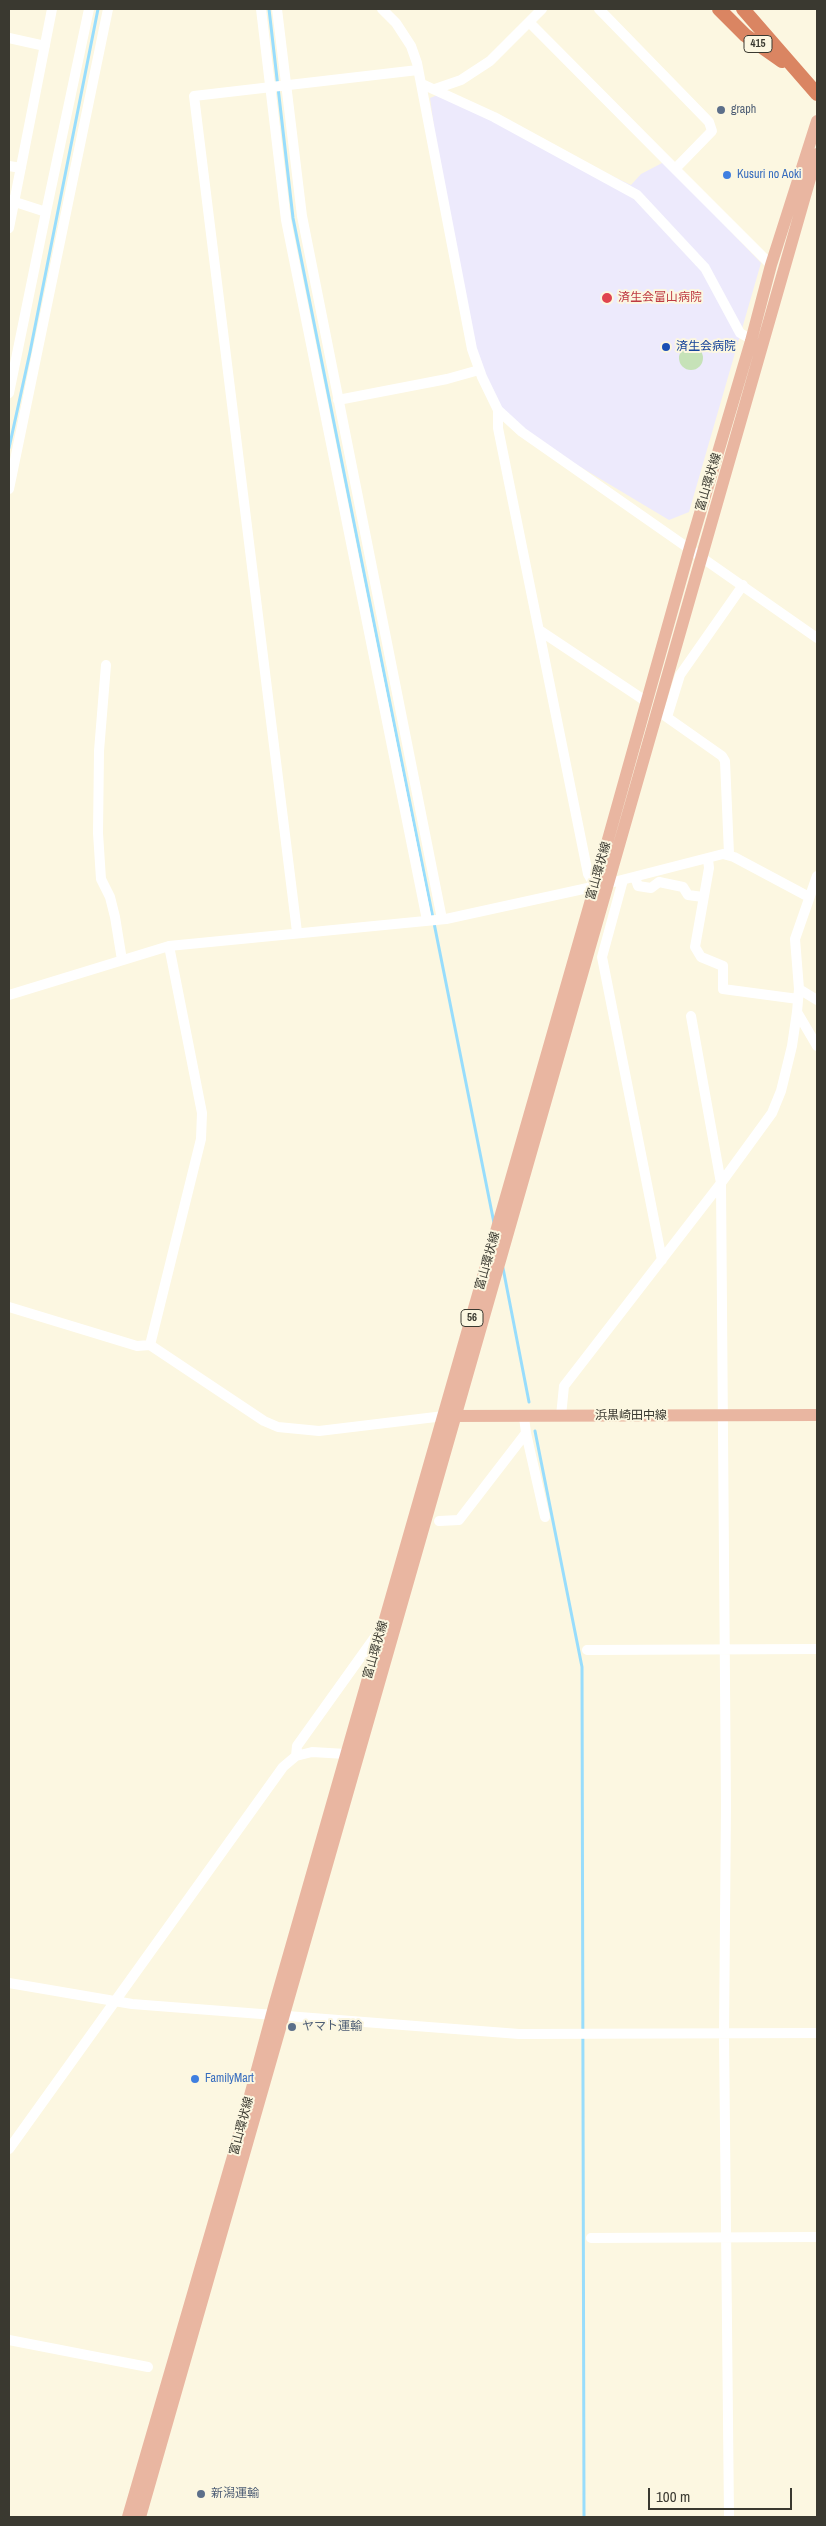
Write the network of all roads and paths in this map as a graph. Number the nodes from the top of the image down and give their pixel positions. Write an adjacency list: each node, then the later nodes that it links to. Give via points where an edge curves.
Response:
1 (52, 9): 13 (street)
2 (89, 9): 27 (street)
3 (108, 9): 35 (street)
4 (261, 9): 18 (street)
5 (277, 9): 17 (street)
6 (382, 9): 14 (street, via 411,46)
7 (542, 9): 11 (street)
8 (599, 9): 25 (street, via 709,122 712,132)
9 (719, 9): 15 (highway, 415, via 744,35)
10 (742, 9): 15 (highway, 415)
11 (529, 22): 19 (street, via 490,61 461,80); 25 (street)
12 (9, 38): 13 (street)
13 (45, 46): 24 (street)
14 (418, 70): 16 (street); 17 (street)
15 (801, 75): 20 (highway, 415)
16 (422, 84): 19 (street); 31 (street, via 472,349)
17 (286, 86): 18 (street); 33 (street, via 302,216)
18 (271, 87): 39 (street, via 286,220); 56 (street, via 194,96)
19 (434, 89): 30 (street, via 494,117 638,195 705,268 740,333)
20 (817, 94)
21 (817, 120): 29 (main road, 富山環状線 / 56)
22 (817, 154): 30 (main road, 富山環状線 / 56)
23 (9, 166): 24 (street)
24 (21, 168): 26 (street)
25 (675, 169): 29 (street)
26 (11, 201): 27 (street); 28 (street)
27 (46, 212): 32 (street)
28 (9, 228)
29 (771, 265): 30 (main road, 富山環状線 / 56)
30 (756, 342): 36 (main road, 富山環状線 / 56); 38 (main road, 富山環状線 / 56)
31 (479, 370): 33 (street); 34 (street)
32 (9, 393)
33 (338, 400): 37 (street)
34 (498, 410): 36 (street, via 522,432); 41 (street, via 498,428)
35 (9, 489)
36 (690, 547): 38 (street); 44 (main road, 富山環状線 / 56)
37 (370, 554): 39 (street); 54 (street)
38 (701, 556): 40 (street); 45 (main road, 富山環状線 / 56)
39 (354, 557): 55 (street)
40 (743, 585): 42 (street); 45 (street, via 680,675)
41 (539, 630): 44 (street); 51 (street, via 588,874)
42 (817, 638)
43 (106, 664): 58 (street, via 99,751 98,833 101,880 110,897)
44 (646, 702): 51 (main road, 富山環状線 / 56)
45 (663, 714): 46 (street, via 725,761); 51 (main road, 富山環状線 / 56)
46 (729, 854): 47 (street); 53 (street)
47 (708, 859): 49 (street); 52 (street)
48 (817, 876): 53 (street)
49 (635, 877): 50 (street); 52 (street, via 638,886 651,888 659,882 684,887 688,895)
50 (623, 880): 51 (street); 66 (street, via 602,957)
51 (601, 885): 54 (street); 71 (main road, 富山環状線 / 56)
52 (703, 897): 59 (street, via 695,947 701,957 723,966 723,989)
53 (809, 897): 59 (street, via 795,939)
54 (442, 919): 55 (street)
55 (427, 920): 56 (street)
56 (297, 932): 57 (street)
57 (169, 946): 58 (street); 68 (street, via 202,1122 201,1139)
58 (122, 960): 60 (street)
59 (798, 994): 61 (street); 62 (street)
60 (9, 995)
61 (817, 1000)
62 (797, 1012): 64 (street); 65 (street, via 782,1091 762,1130)
63 (691, 1016): 65 (street)
64 (817, 1046)
65 (721, 1183): 66 (street); 69 (street)
66 (662, 1260): 72 (street, via 564,1386)
67 (9, 1306): 68 (street, via 137,1346)
68 (150, 1345): 71 (street, via 278,1427 319,1431)
69 (723, 1415): 70 (main road, 浜黒崎田中線); 72 (main road, 浜黒崎田中線); 80 (street)
70 (817, 1415)
71 (449, 1416): 73 (main road, 浜黒崎田中線); 77 (main road, 富山環状線 / 56); 85 (main road, 富山環状線 / 56)
72 (561, 1416): 73 (main road, 浜黒崎田中線)
73 (524, 1417): 74 (street)
74 (526, 1433): 75 (street); 76 (street, via 458,1520)
75 (545, 1517)
76 (439, 1521)
77 (383, 1625): 81 (main road, 富山環状線 / 56); 82 (street, via 297,1746)
78 (817, 1649): 80 (street)
79 (587, 1650): 80 (street)
80 (724, 1651): 87 (street)
81 (346, 1754): 82 (street, via 312,1752); 85 (main road, 富山環状線 / 56)
82 (296, 1756): 84 (street, via 283,1767)
83 (9, 1983): 84 (street)
84 (114, 2002): 85 (street); 88 (street)
85 (277, 2016): 87 (street, via 519,2034); 94 (main road, 富山環状線 / 56); 95 (main road, 富山環状線 / 56, via 253,2130)
86 (817, 2033): 87 (street)
87 (724, 2034): 89 (street)
88 (9, 2150)
89 (727, 2236): 90 (street); 91 (street); 96 (street)
90 (817, 2237)
91 (591, 2238)
92 (9, 2340): 93 (street)
93 (148, 2367)
94 (128, 2517)
95 (140, 2517)
96 (729, 2517)

